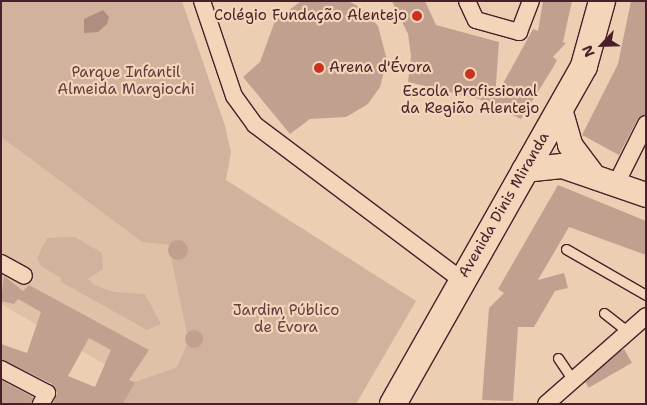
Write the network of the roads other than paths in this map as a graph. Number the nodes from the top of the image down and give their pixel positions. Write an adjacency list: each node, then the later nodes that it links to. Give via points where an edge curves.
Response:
1 (202, 1): 15 (street, via 234,96 255,125)
2 (467, 1): 3 (street, via 476,20 520,32)
3 (531, 1)
4 (602, 1): 5 (main road, Avenida Dinis Miranda, via 584,66)
5 (560, 109): 7 (main road, Avenida Dinis Miranda); 9 (street, via 570,145)
6 (646, 124): 10 (street)
7 (539, 144): 8 (main road, Avenida Dinis Miranda); 9 (street, via 561,149)
8 (524, 170): 9 (street, via 562,166); 15 (main road, Avenida Dinis Miranda)
9 (591, 173): 10 (street)
10 (616, 184): 11 (street)
11 (646, 195)
12 (566, 249): 16 (lane)
13 (1, 263): 14 (street)
14 (24, 276)
15 (460, 280): 24 (main road, Avenida Dinis Miranda)
16 (646, 295)
17 (604, 313): 19 (lane)
18 (646, 316): 19 (street)
19 (628, 332): 22 (street)
20 (558, 358): 22 (lane)
21 (1, 370): 23 (street)
22 (574, 380): 25 (street)
23 (44, 398)
24 (393, 404)
25 (546, 404)

